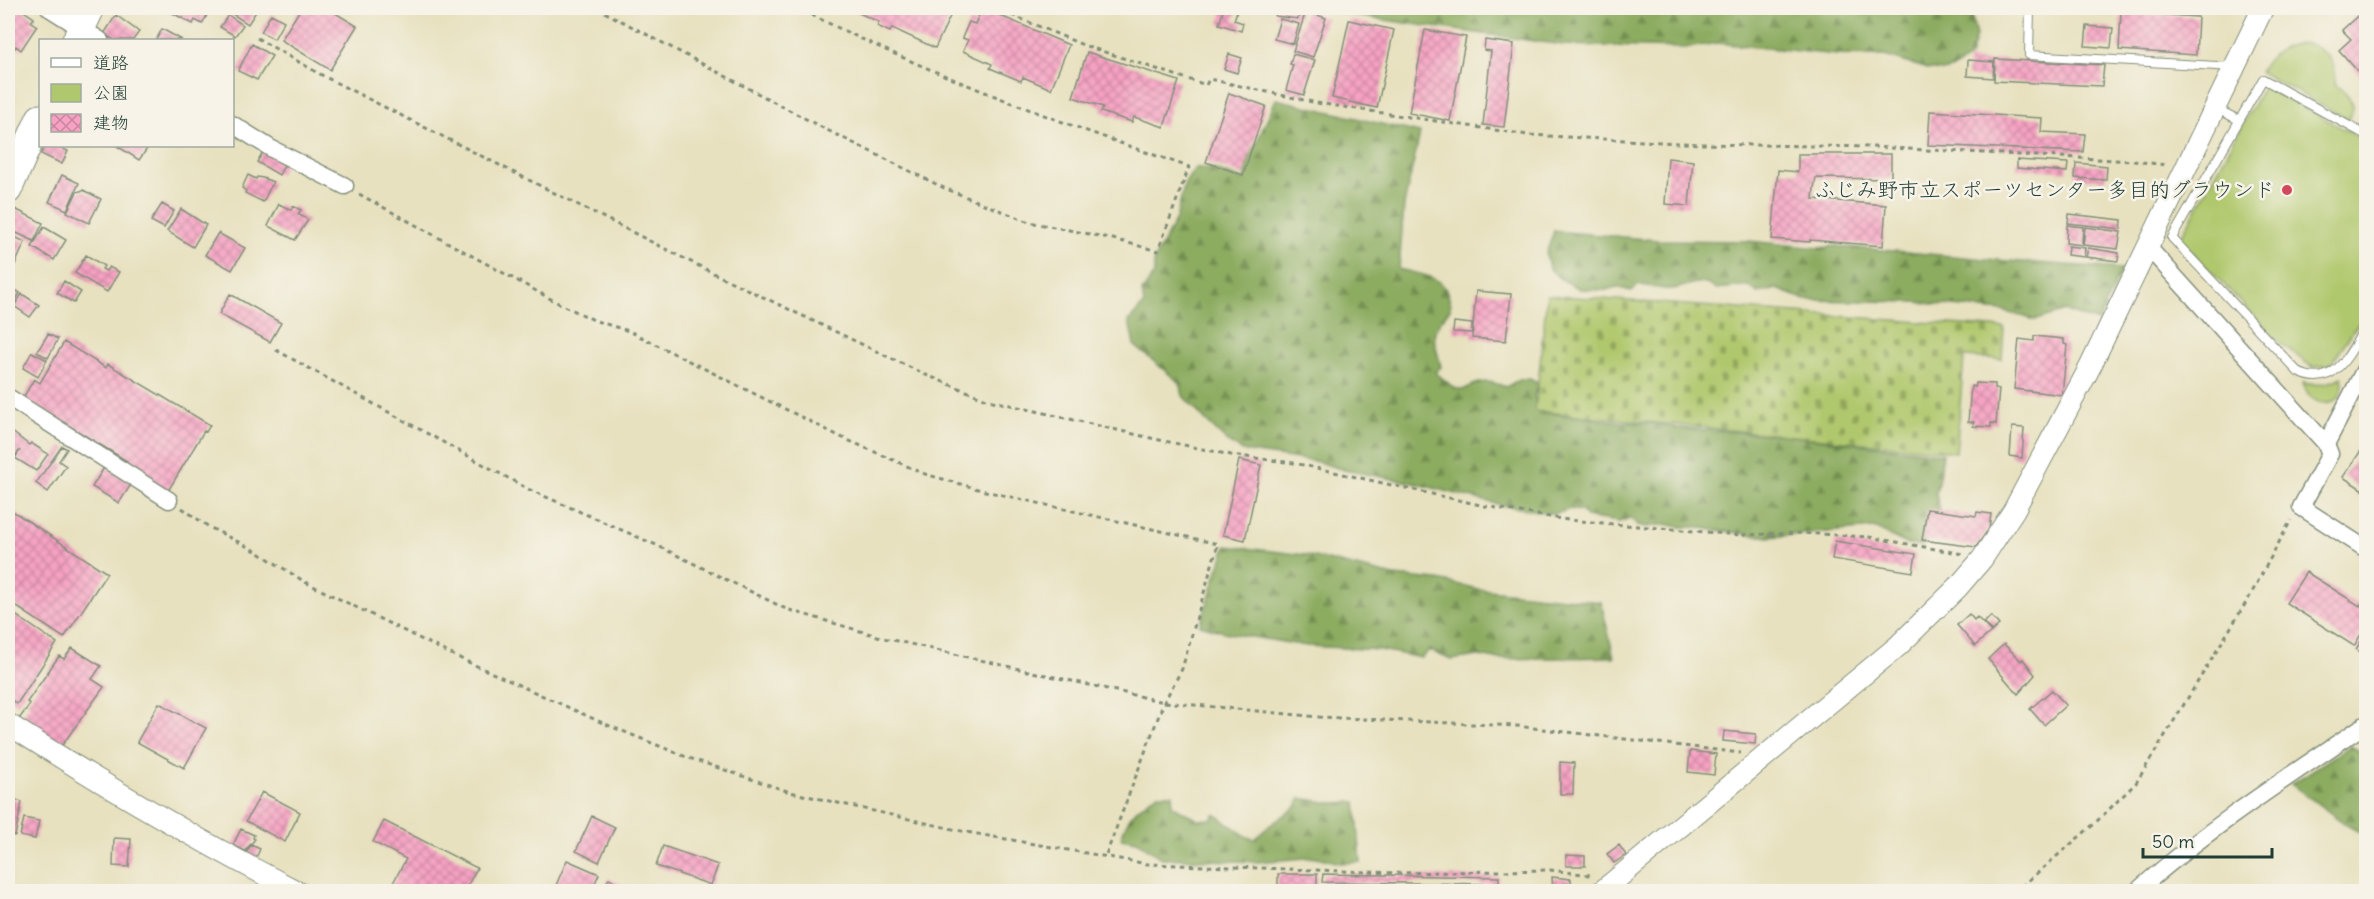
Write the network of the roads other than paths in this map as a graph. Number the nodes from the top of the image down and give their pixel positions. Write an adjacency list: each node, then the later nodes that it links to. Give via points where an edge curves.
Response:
1 (49, 8): 4 (street)
2 (2030, 8): 5 (lane, via 2029,55)
3 (2263, 8): 5 (street)
4 (87, 29)
5 (2234, 67): 6 (street)
6 (2214, 108): 8 (lane); 13 (street)
7 (39, 120): 12 (main road)
8 (2240, 120): 10 (lane, via 2263,79); 14 (lane, via 2172,238 2304,375 2315,377 2337,370)
9 (234, 125): 11 (street)
10 (2367, 135)
11 (345, 186)
12 (8, 190)
13 (2148, 247): 17 (street); 22 (street, via 2014,510 1982,559 1898,646)
14 (2367, 325)
15 (2367, 367): 17 (street)
16 (8, 397): 18 (street)
17 (2326, 444): 19 (street, via 2330,454 2301,507)
18 (169, 500)
19 (2367, 549)
20 (8, 724): 23 (street, via 85,774)
21 (2367, 724): 24 (street, via 2279,783)
22 (1608, 885)
23 (298, 891)
24 (2136, 891)

